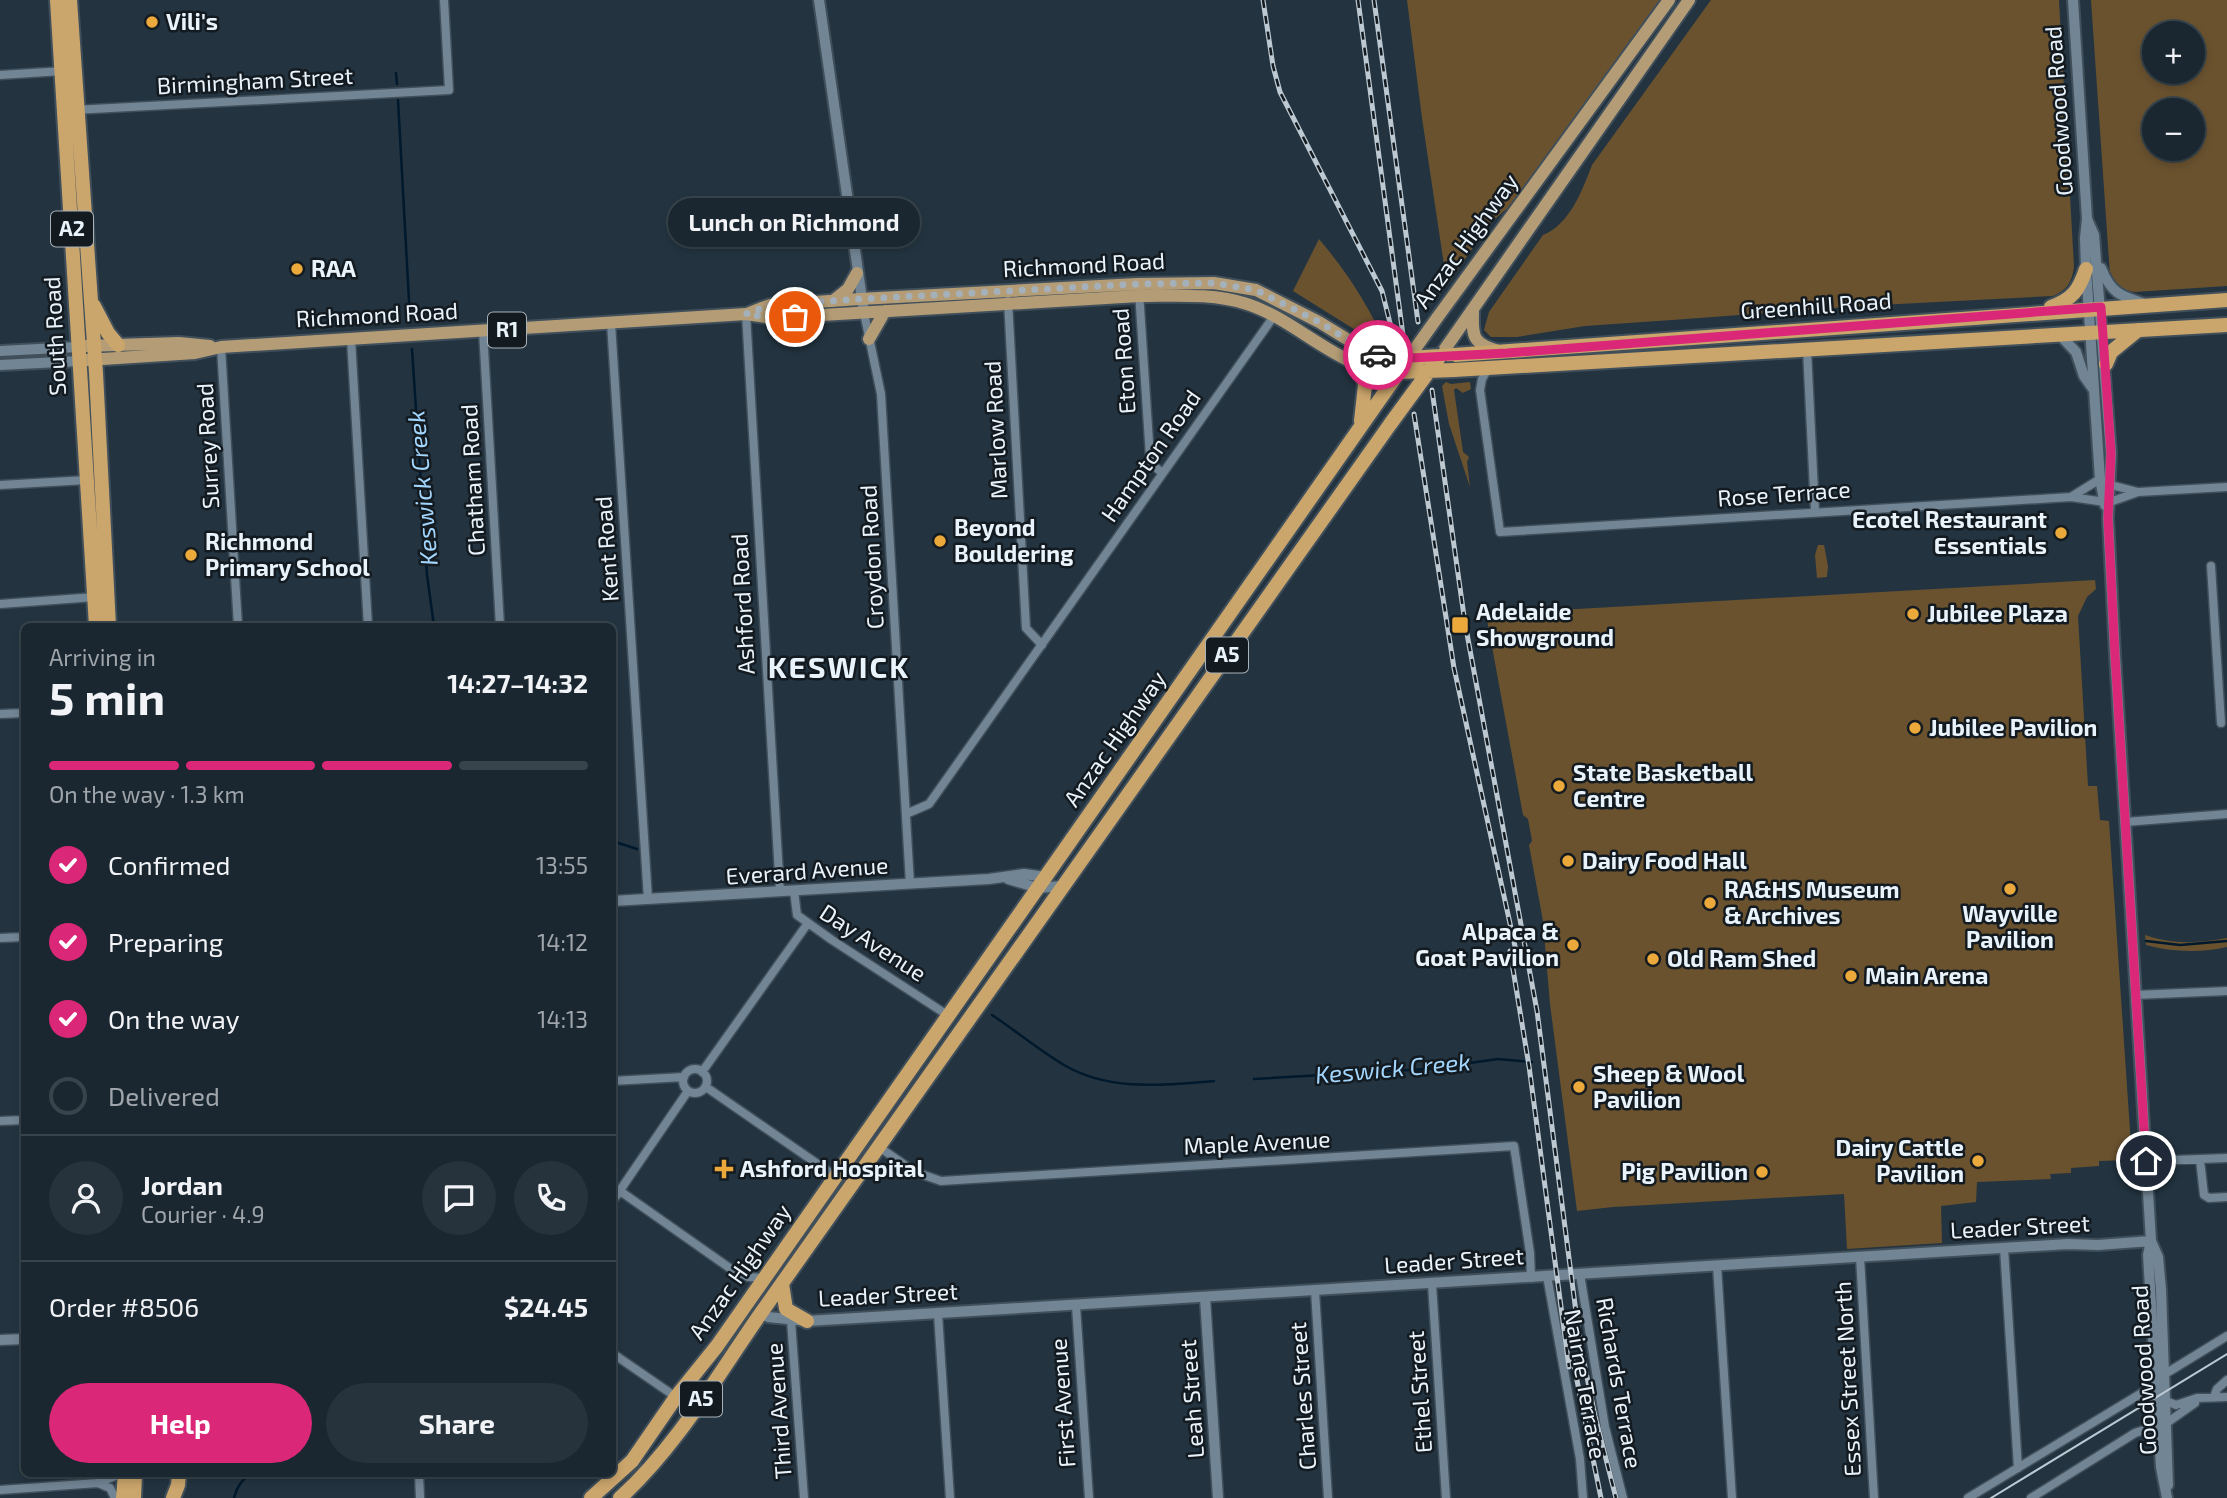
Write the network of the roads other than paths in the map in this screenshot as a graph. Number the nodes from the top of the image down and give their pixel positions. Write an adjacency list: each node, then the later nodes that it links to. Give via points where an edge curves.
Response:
1 (57, 0): 9 (highway, South Road / A2)
2 (70, 0): 10 (highway, South Road / A2)
3 (444, 0): 14 (street, Birmingham Street, via 449,90)
4 (819, 0): 18 (main road)
5 (1669, 0): 8 (main road, Anzac Highway)
6 (1689, 0): 12 (main road, Anzac Highway)
7 (2073, 0): 15 (main road, Goodwood Road)
8 (1619, 70): 12 (main road); 55 (main road, Anzac Highway, bridge)
9 (61, 71): 10 (street); 11 (street); 13 (highway, South Road / A2)
10 (76, 71): 14 (highway, South Road / A2)
11 (0, 75)
12 (1633, 79): 30 (main road, Anzac Highway)
13 (63, 110): 14 (street, Birmingham Street); 54 (highway, South Road / A2)
14 (79, 110): 26 (highway, South Road / A2)
15 (2087, 219): 16 (main road, Goodwood Road); 17 (main road, Goodwood Road)
16 (2096, 256): 27 (main road, via 2113,290); 28 (main road, Goodwood Road)
17 (2086, 269): 28 (main road, Goodwood Road); 32 (highway, via 2075,295)
18 (857, 276): 20 (main road, via 865,289); 22 (main road); 24 (main road)
19 (1138, 290): 21 (main road, Richmond Road / R1); 25 (main road, Richmond Road / R1, via 1214,283 1256,290); 34 (main road, Richmond Road / R1, via 1218,298); 64 (street, Eton Road, via 1150,457)
20 (881, 298): 21 (main road, Richmond Road / R1); 22 (main road, Richmond Road / R1)
21 (1007, 298): 29 (main road, Richmond Road / R1); 82 (street, Marlow Road, via 1026,628)
22 (860, 299): 24 (main road, Richmond Road / R1); 31 (main road)
23 (2227, 300): 27 (highway, Greenhill Road / R1)
24 (833, 301): 33 (main road, Richmond Road / R1, via 770,305)
25 (1279, 301): 34 (main road); 55 (main road, Richmond Road / R1, bridge, via 1360,348 1387,358)
26 (91, 302): 46 (highway); 50 (highway, South Road / A2)
27 (2145, 304): 28 (highway, Greenhill Road / R1)
28 (2095, 308): 32 (highway, Greenhill Road / R1); 40 (main road, Goodwood Road)
29 (885, 311): 31 (main road, Richmond Road / R1); 44 (main road)
30 (1473, 311): 51 (main road, Anzac Highway); 52 (main road, via 1475,339 1484,347)
31 (864, 313): 33 (main road, Richmond Road / R1, via 772,318); 44 (street, Croydon Road)
32 (2029, 313): 36 (highway, Greenhill Road / R1)
33 (746, 314): 35 (main road, Richmond Road / R1); 95 (street, Ashford Road)
34 (1273, 316): 58 (main road, Richmond Road / R1); 64 (street, Hampton Road)
35 (611, 323): 39 (main road, Richmond Road / R1); 96 (street, Kent Road)
36 (1875, 325): 42 (highway, Greenhill Road / R1); 45 (highway, via 1923,330)
37 (2227, 325): 38 (highway, Greenhill Road / R1)
38 (2137, 330): 40 (highway, Greenhill Road / R1); 56 (highway, via 2110,352)
39 (483, 331): 43 (main road, Richmond Road / R1); 81 (street, Chatham Road)
40 (2096, 333): 41 (highway, Greenhill Road / R1); 56 (main road, Goodwood Road); 62 (main road, Goodwood Road)
41 (2060, 335): 45 (highway, Greenhill Road / R1); 62 (main road, via 2076,352)
42 (1702, 338): 52 (highway, Greenhill Road / R1); 53 (highway, via 1703,345 1709,347 1732,346)
43 (351, 339): 47 (main road, Richmond Road / R1); 80 (street)
44 (869, 339): 88 (street, Croydon Road, via 881,394)
45 (1925, 343): 48 (highway, Greenhill Road / R1)
46 (118, 345): 47 (main road, Richmond Road / R1); 50 (main road, Richmond Road / R1)
47 (221, 347): 50 (main road, Richmond Road / R1, via 195,353); 79 (street, Surrey Road)
48 (1807, 350): 53 (highway, Greenhill Road / R1); 73 (street)
49 (0, 351): 54 (main road, Richmond Road)
50 (94, 352): 54 (main road, Richmond Road / R1); 75 (highway, South Road / A2)
51 (1448, 353): 52 (highway, Greenhill Road / R1); 55 (highway, Greenhill Road / R1, bridge); 60 (highway, Anzac Highway / A5, bridge)
52 (1507, 353)
53 (1748, 353): 59 (highway, Greenhill Road / R1)
54 (79, 354): 57 (main road, Richmond Road); 66 (highway, South Road / A2)
55 (1409, 358): 61 (main road, Anzac Highway, bridge)
56 (2106, 364): 68 (main road, Goodwood Road)
57 (0, 365)
58 (1362, 367): 61 (main road, Richmond Road / R1); 63 (highway, via 1364,406)
59 (1488, 369): 60 (highway, Greenhill Road / R1, bridge); 73 (street, Rose Terrace, via 1479,390 1500,532)
60 (1430, 371): 61 (highway, Richmond Road / R1, bridge); 87 (highway, Anzac Highway / A5, bridge)
61 (1399, 372): 63 (highway, Anzac Highway / A5)
62 (2094, 390): 65 (main road, Goodwood Road)
63 (1359, 429): 86 (highway, Anzac Highway / A5)
64 (1162, 473): 82 (street, Hampton Road)
65 (2100, 478): 71 (street); 72 (main road, Goodwood Road)
66 (87, 480): 67 (street); 75 (highway, South Road / A2)
67 (0, 485)
68 (2111, 485): 70 (street, Rose Terrace); 72 (main road, Goodwood Road)
69 (2227, 487): 70 (street, Rose Terrace)
70 (2138, 492): 72 (street, Rose Terrace)
71 (2071, 497): 72 (street, Rose Terrace); 73 (street, Rose Terrace)
72 (2107, 502): 90 (main road, Goodwood Road)
73 (1815, 511)
74 (2211, 566): 85 (street)
75 (101, 597): 76 (street); 77 (highway, South Road / A2); 78 (highway, South Road / A2)
76 (0, 604)
77 (97, 623)
78 (108, 623)
79 (238, 623)
80 (369, 623)
81 (500, 623)
82 (1042, 645): 88 (street, Hampton Road, via 929,804)
83 (21, 713): 84 (street)
84 (0, 715)
85 (2221, 723)
86 (1122, 768): 87 (highway); 91 (highway, Anzac Highway / A5)
87 (1139, 780): 93 (highway, Anzac Highway / A5)
88 (906, 814): 92 (street, Croydon Road)
89 (2227, 814): 90 (street)
90 (2125, 822): 102 (main road, Goodwood Road)
91 (1042, 882): 92 (street, Everard Avenue, via 1004,878); 93 (street, Everard Avenue); 103 (highway, Anzac Highway / A5)
92 (910, 884): 94 (street, Everard Avenue)
93 (1062, 886): 105 (highway, Anzac Highway / A5)
94 (794, 891): 95 (street, Everard Avenue); 98 (street, Day Avenue, via 797,915)
95 (779, 892): 96 (street, Everard Avenue)
96 (648, 899): 97 (street, Everard Avenue)
97 (616, 901)
98 (808, 923): 103 (street, Day Avenue); 106 (street)
99 (21, 937): 100 (street)
100 (0, 939)
101 (2227, 991): 102 (street)
102 (2135, 995): 118 (main road, Goodwood Road)
103 (949, 1016): 104 (highway, Anzac Highway / A5)
104 (921, 1055): 105 (highway); 113 (highway, Anzac Highway / A5)
105 (936, 1066): 114 (highway, Anzac Highway / A5)
106 (702, 1072): 107 (street, via 692,1070); 109 (street)
107 (684, 1077): 108 (street); 110 (street)
108 (616, 1080)
109 (706, 1087): 110 (street, via 700,1092); 119 (street)
110 (688, 1090): 120 (street)
111 (21, 1120): 112 (street)
112 (0, 1121)
113 (872, 1123): 114 (highway); 115 (highway, Anzac Highway / A5)
114 (879, 1147): 115 (highway, via 866,1145); 124 (highway, Anzac Highway / A5); 132 (street, Maple Avenue, via 915,1172 941,1181 1514,1146)
115 (850, 1153): 119 (highway, Anzac Highway / A5)
116 (2227, 1158): 117 (street)
117 (2200, 1160): 118 (street); 122 (street, via 2204,1195)
118 (2146, 1161): 125 (main road, Goodwood Road)
119 (835, 1176): 123 (highway, Anzac Highway / A5)
120 (621, 1191): 121 (street); 130 (street, via 731,1269 748,1277)
121 (616, 1197)
122 (2227, 1197)
123 (801, 1226): 124 (highway); 130 (highway, Anzac Highway / A5)
124 (816, 1236): 133 (highway, Anzac Highway / A5)
125 (2151, 1241): 126 (main road, Leader Street); 147 (main road, Goodwood Road, via 2160,1268); 149 (main road, Goodwood Road)
126 (2004, 1248): 127 (main road, Leader Street); 160 (street)
127 (1860, 1257): 128 (main road, Leader Street); 186 (street, Essex Street North)
128 (1717, 1266): 129 (main road, Leader Street); 185 (street)
129 (1580, 1274): 131 (main road, Leader Street); 184 (street, Richards Terrace, via 1605,1427)
130 (765, 1276): 138 (highway, via 758,1296); 145 (highway, Anzac Highway / A5)
131 (1547, 1276): 132 (main road, Leader Street); 183 (street, Nairne Terrace)
132 (1531, 1278): 134 (main road, Leader Street)
133 (782, 1284): 138 (highway, Anzac Highway / A5); 141 (highway, via 786,1309)
134 (1432, 1284): 135 (main road, Leader Street); 182 (street, Ethel Street)
135 (1315, 1291): 136 (main road, Leader Street); 181 (street, Charles Street)
136 (1205, 1298): 137 (main road, Leader Street); 180 (street, Leah Street)
137 (1076, 1306): 139 (main road, Leader Street); 179 (street, First Avenue)
138 (761, 1313): 140 (main road, Leader Street); 145 (highway, via 740,1324); 156 (highway, Anzac Highway / A5)
139 (938, 1314): 141 (main road, Leader Street); 178 (street)
140 (792, 1321): 141 (main road, Leader Street); 177 (street, Third Avenue)
141 (807, 1321)
142 (2227, 1336): 147 (street)
143 (21, 1339): 144 (street)
144 (0, 1340)
145 (717, 1346): 151 (highway, Anzac Highway / A5)
146 (616, 1356): 151 (street)
147 (2165, 1374): 154 (main road, Goodwood Road)
148 (2227, 1380): 152 (street)
149 (2155, 1385): 150 (street); 154 (main road, Goodwood Road)
150 (2135, 1396): 154 (street, via 2147,1395); 160 (street)
151 (676, 1397): 155 (highway, Anzac Highway / A5)
152 (2214, 1397): 153 (street); 154 (street, via 2176,1405); 157 (street)
153 (2227, 1397)
154 (2161, 1403): 157 (main road, Goodwood Road)
155 (661, 1419): 156 (highway, via 672,1428); 159 (highway, Anzac Highway / A5)
156 (686, 1421): 158 (highway, Anzac Highway / A5)
157 (2163, 1423): 188 (street, via 2135,1433); 189 (main road, Goodwood Road)
158 (668, 1447): 159 (highway, via 666,1440 658,1437); 176 (highway, Anzac Highway / A5)
159 (639, 1451): 161 (highway, Anzac Highway / A5)
160 (2018, 1468): 187 (street)
161 (616, 1475)
162 (114, 1477): 168 (street)
163 (122, 1477): 171 (highway)
164 (135, 1477): 172 (highway)
165 (179, 1477): 173 (highway)
166 (419, 1477): 174 (street)
167 (614, 1477): 175 (highway, Anzac Highway / A5)
168 (99, 1483): 169 (street); 170 (street, via 110,1488)
169 (0, 1490)
170 (115, 1498)
171 (123, 1498)
172 (134, 1498)
173 (173, 1498)
174 (421, 1498)
175 (590, 1498)
176 (620, 1498)
177 (804, 1498)
178 (950, 1498)
179 (1089, 1498)
180 (1218, 1498)
181 (1328, 1498)
182 (1446, 1498)
183 (1583, 1498)
184 (1623, 1498)
185 (1732, 1498)
186 (1874, 1498)
187 (1968, 1498)
188 (2031, 1498)
189 (2167, 1498)

